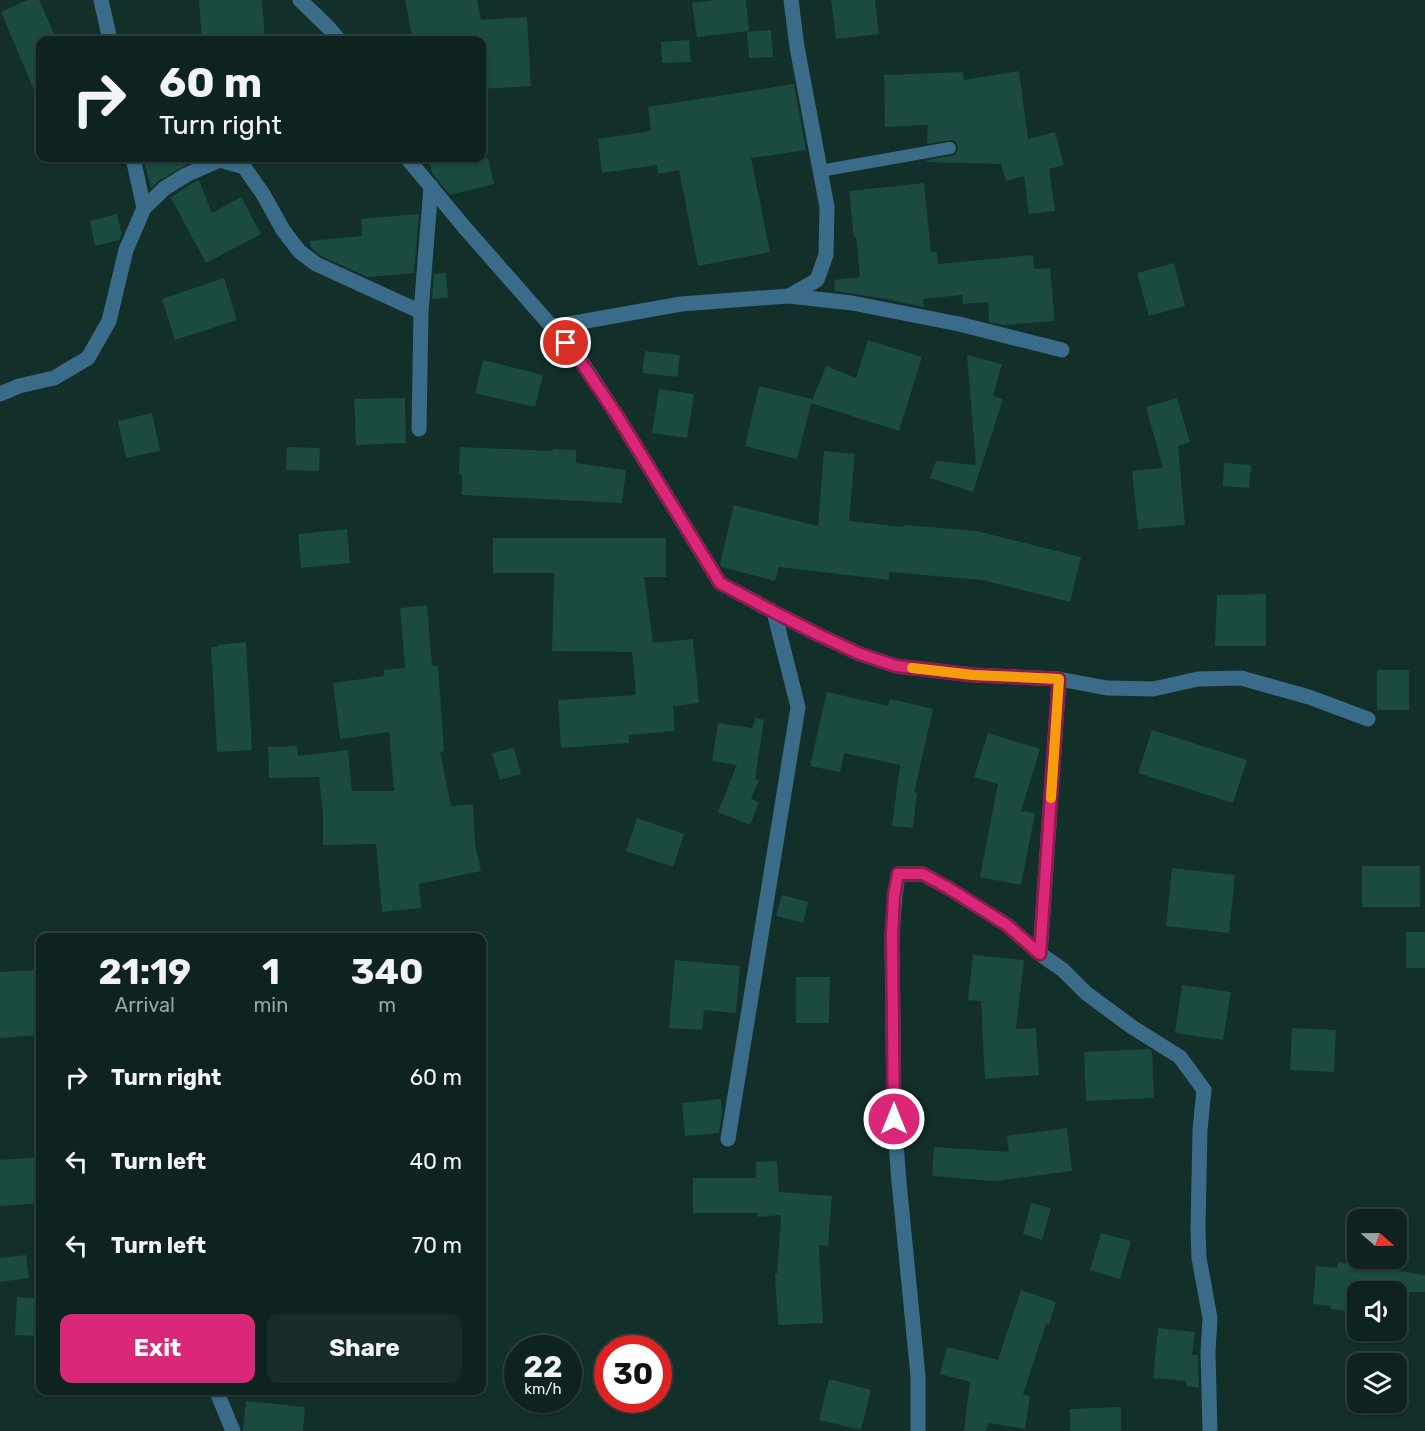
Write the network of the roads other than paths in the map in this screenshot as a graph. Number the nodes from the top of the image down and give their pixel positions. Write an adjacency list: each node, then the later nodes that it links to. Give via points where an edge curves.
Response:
1 (101, 0): 4 (street)
2 (300, 0): 5 (street)
3 (791, 0): 11 (street)
4 (109, 36)
5 (336, 36)
6 (950, 148): 11 (lane)
7 (135, 162): 13 (street)
8 (215, 162): 13 (street, via 165,188)
9 (227, 162): 15 (street, via 244,167 298,251 316,264)
10 (410, 162): 12 (street)
11 (820, 171): 14 (street, via 827,207 826,255 817,280)
12 (431, 186): 15 (street); 16 (street)
13 (144, 208): 18 (street, via 126,250 109,321 88,358 54,378)
14 (789, 296): 16 (street, via 681,304); 17 (street, via 852,303 960,324)
15 (421, 312): 19 (street)
16 (552, 327): 20 (street, via 616,414 720,583)
17 (1062, 350)
18 (0, 394)
19 (419, 429)
20 (774, 612): 21 (street, via 860,654 896,666); 24 (street, via 798,707)
21 (1059, 679): 22 (street, via 1107,688 1153,689 1198,679 1241,678); 23 (street)
22 (1368, 719)
23 (1040, 954): 27 (street, via 1007,925 950,889 923,874 898,874 892,935 894,1119 918,1377); 28 (street, via 1132,1027 1180,1057 1204,1090 1198,1229 1210,1318)
24 (728, 1139)
25 (218, 1395): 26 (street)
26 (233, 1431)
27 (918, 1431)
28 (1210, 1431)

